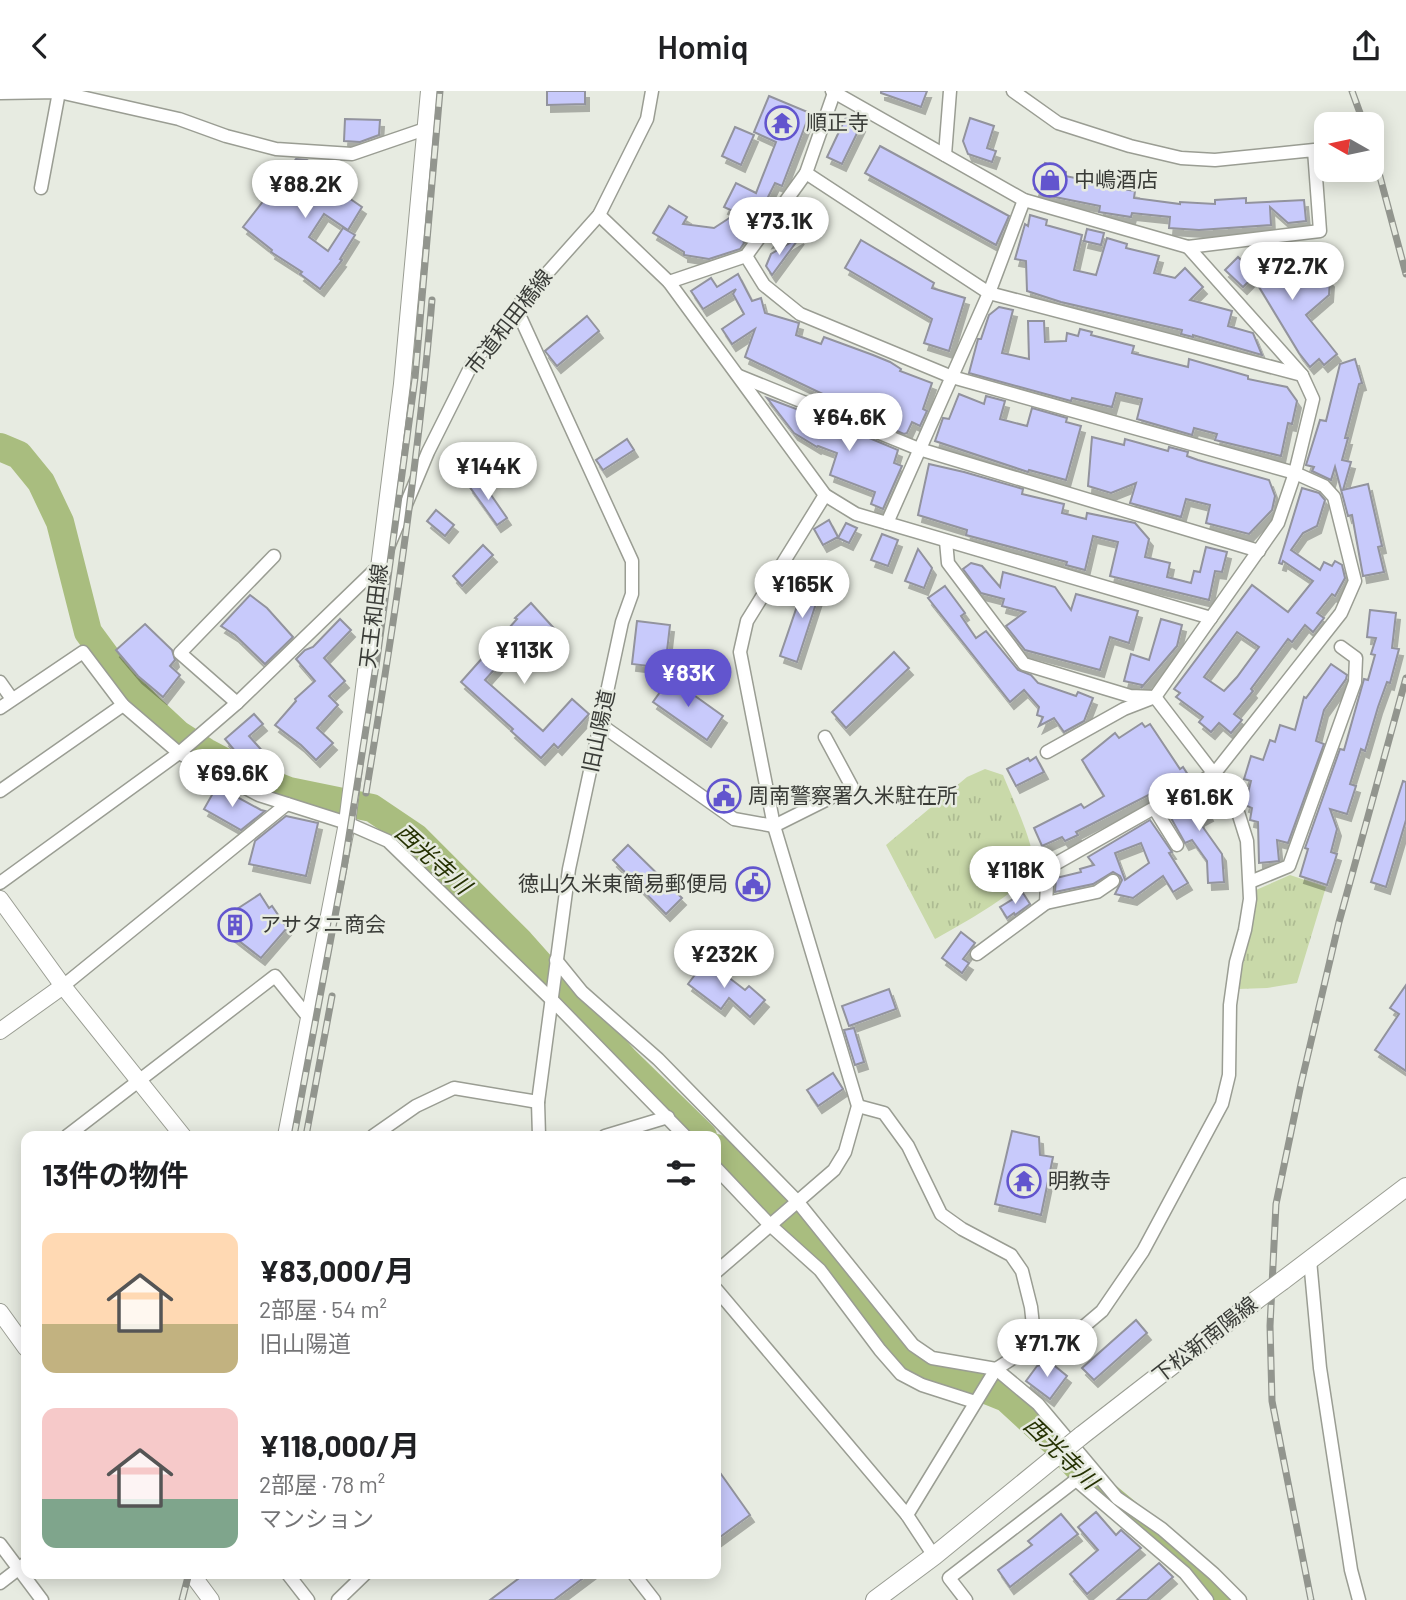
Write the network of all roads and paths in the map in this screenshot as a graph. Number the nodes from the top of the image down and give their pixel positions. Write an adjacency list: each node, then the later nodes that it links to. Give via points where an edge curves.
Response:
1 (429, 91): 8 (street, 天王和田線)
2 (652, 91): 13 (street, 市道和田橋線, via 647,119)
3 (950, 91): 9 (street)
4 (1013, 91): 14 (street, via 1058,123 1181,158 1215,160 1314,150 1320,231)
5 (59, 92): 7 (street); 8 (street, via 179,119 276,149 352,154); 11 (street)
6 (833, 92): 9 (street); 10 (street)
7 (0, 93)
8 (425, 129): 29 (street, 天王和田線)
9 (945, 155): 12 (street)
10 (806, 173): 15 (street); 17 (street)
11 (41, 188)
12 (1024, 200): 14 (street); 17 (street)
13 (599, 215): 16 (street); 18 (street, 市道和田橋線)
14 (1188, 247): 20 (street)
15 (747, 256): 16 (street); 21 (street, via 764,285 800,314)
16 (669, 282): 19 (street)
17 (989, 293): 20 (street); 21 (street)
18 (516, 308): 29 (street, 市道和田橋線, via 471,366 428,452); 38 (street, 旧山陽道, via 632,561 632,594)
19 (738, 375): 22 (street); 24 (street)
20 (1302, 375): 23 (street, via 1313,399)
21 (951, 377): 22 (street); 23 (street)
22 (919, 449): 25 (street); 27 (street)
23 (1295, 473): 27 (street, via 1278,523); 42 (street, via 1324,486 1334,496 1355,581 1341,613)
24 (825, 495): 25 (street, via 856,514); 47 (street, via 747,621 740,652)
25 (887, 523): 26 (street)
26 (946, 541): 30 (street); 33 (street, via 948,563 1024,664 1130,696)
27 (1259, 551): 30 (street)
28 (274, 556): 35 (street, via 180,653)
29 (381, 564): 35 (street); 46 (street, 天王和田線)
30 (1211, 618): 33 (street)
31 (1341, 647): 50 (street, via 1356,658 1355,682 1289,866)
32 (0, 682): 34 (street)
33 (1155, 697): 41 (street, via 1124,709); 42 (street)
34 (12, 699): 36 (street, via 83,652); 37 (street)
35 (237, 703): 40 (street)
36 (123, 705): 40 (street); 43 (street)
37 (0, 708)
38 (601, 725): 47 (street, via 734,819); 55 (street, 旧山陽道, via 569,869)
39 (825, 737): 47 (street, via 852,787)
40 (179, 753): 44 (street, via 259,795); 51 (street)
41 (1047, 753)
42 (1214, 774): 45 (street); 50 (street, via 1237,809 1247,841)
43 (0, 791)
44 (287, 804): 46 (street); 56 (street)
45 (1154, 809): 48 (street); 53 (street, via 1048,868)
46 (347, 823): 57 (street, via 388,841); 58 (street, 天王和田線)
47 (774, 826): 62 (street)
48 (1177, 845)
49 (1113, 881): 53 (street, via 1097,892)
50 (1250, 882): 80 (street, via 1230,1005 1229,1075 1222,1104 1143,1251 1102,1311 1069,1339)
51 (0, 883)
52 (0, 899): 56 (street)
53 (1046, 904): 54 (street)
54 (977, 954)
55 (556, 960): 57 (street, 旧山陽道); 73 (street, via 582,992 658,1059)
56 (63, 986): 59 (street); 60 (street)
57 (552, 1000): 61 (street, 旧山陽道); 63 (street)
58 (309, 1018): 60 (street, via 275,976); 66 (street, 天王和田線)
59 (0, 1031)
60 (140, 1081): 64 (street); 65 (street)
61 (538, 1103): 67 (street, via 454,1088 416,1106); 68 (street, 旧山陽道)
62 (858, 1106): 73 (street, via 845,1152 834,1170); 80 (street, via 884,1113 908,1146 941,1214 1010,1255 1022,1271)
63 (668, 1117): 69 (street); 70 (street)
64 (74, 1131)
65 (179, 1131)
66 (287, 1131)
67 (380, 1131)
68 (539, 1131)
69 (622, 1131)
70 (681, 1131)
71 (721, 1173): 74 (street)
72 (1406, 1187): 75 (main road, 下松新南陽線)
73 (797, 1201): 74 (street); 81 (street, via 913,1345 932,1358)
74 (770, 1225): 76 (street); 82 (street, via 820,1270 901,1374)
75 (1310, 1260): 85 (main road, 下松新南陽線, bridge); 103 (street, via 1320,1368)
76 (721, 1268)
77 (721, 1295): 83 (street)
78 (0, 1312): 79 (street)
79 (21, 1341)
80 (1035, 1344): 81 (street)
81 (996, 1369): 82 (street); 102 (street, via 1038,1404 1116,1498 1162,1529)
82 (975, 1402): 83 (street)
83 (907, 1515): 85 (street)
84 (0, 1544): 86 (street)
85 (934, 1556): 99 (main road, 下松新南陽線)
86 (21, 1564)
87 (21, 1567): 93 (street)
88 (30, 1579): 94 (street)
89 (196, 1579): 95 (street)
90 (292, 1579): 96 (street)
91 (360, 1579): 97 (street)
92 (638, 1579): 98 (street)
93 (0, 1583)
94 (42, 1600)
95 (212, 1600)
96 (308, 1600)
97 (338, 1600)
98 (654, 1600)
99 (874, 1600)
100 (967, 1600): 101 (street, via 948,1578 1076,1480 1185,1573)
101 (1207, 1600)
102 (1240, 1600)
103 (1359, 1600)

